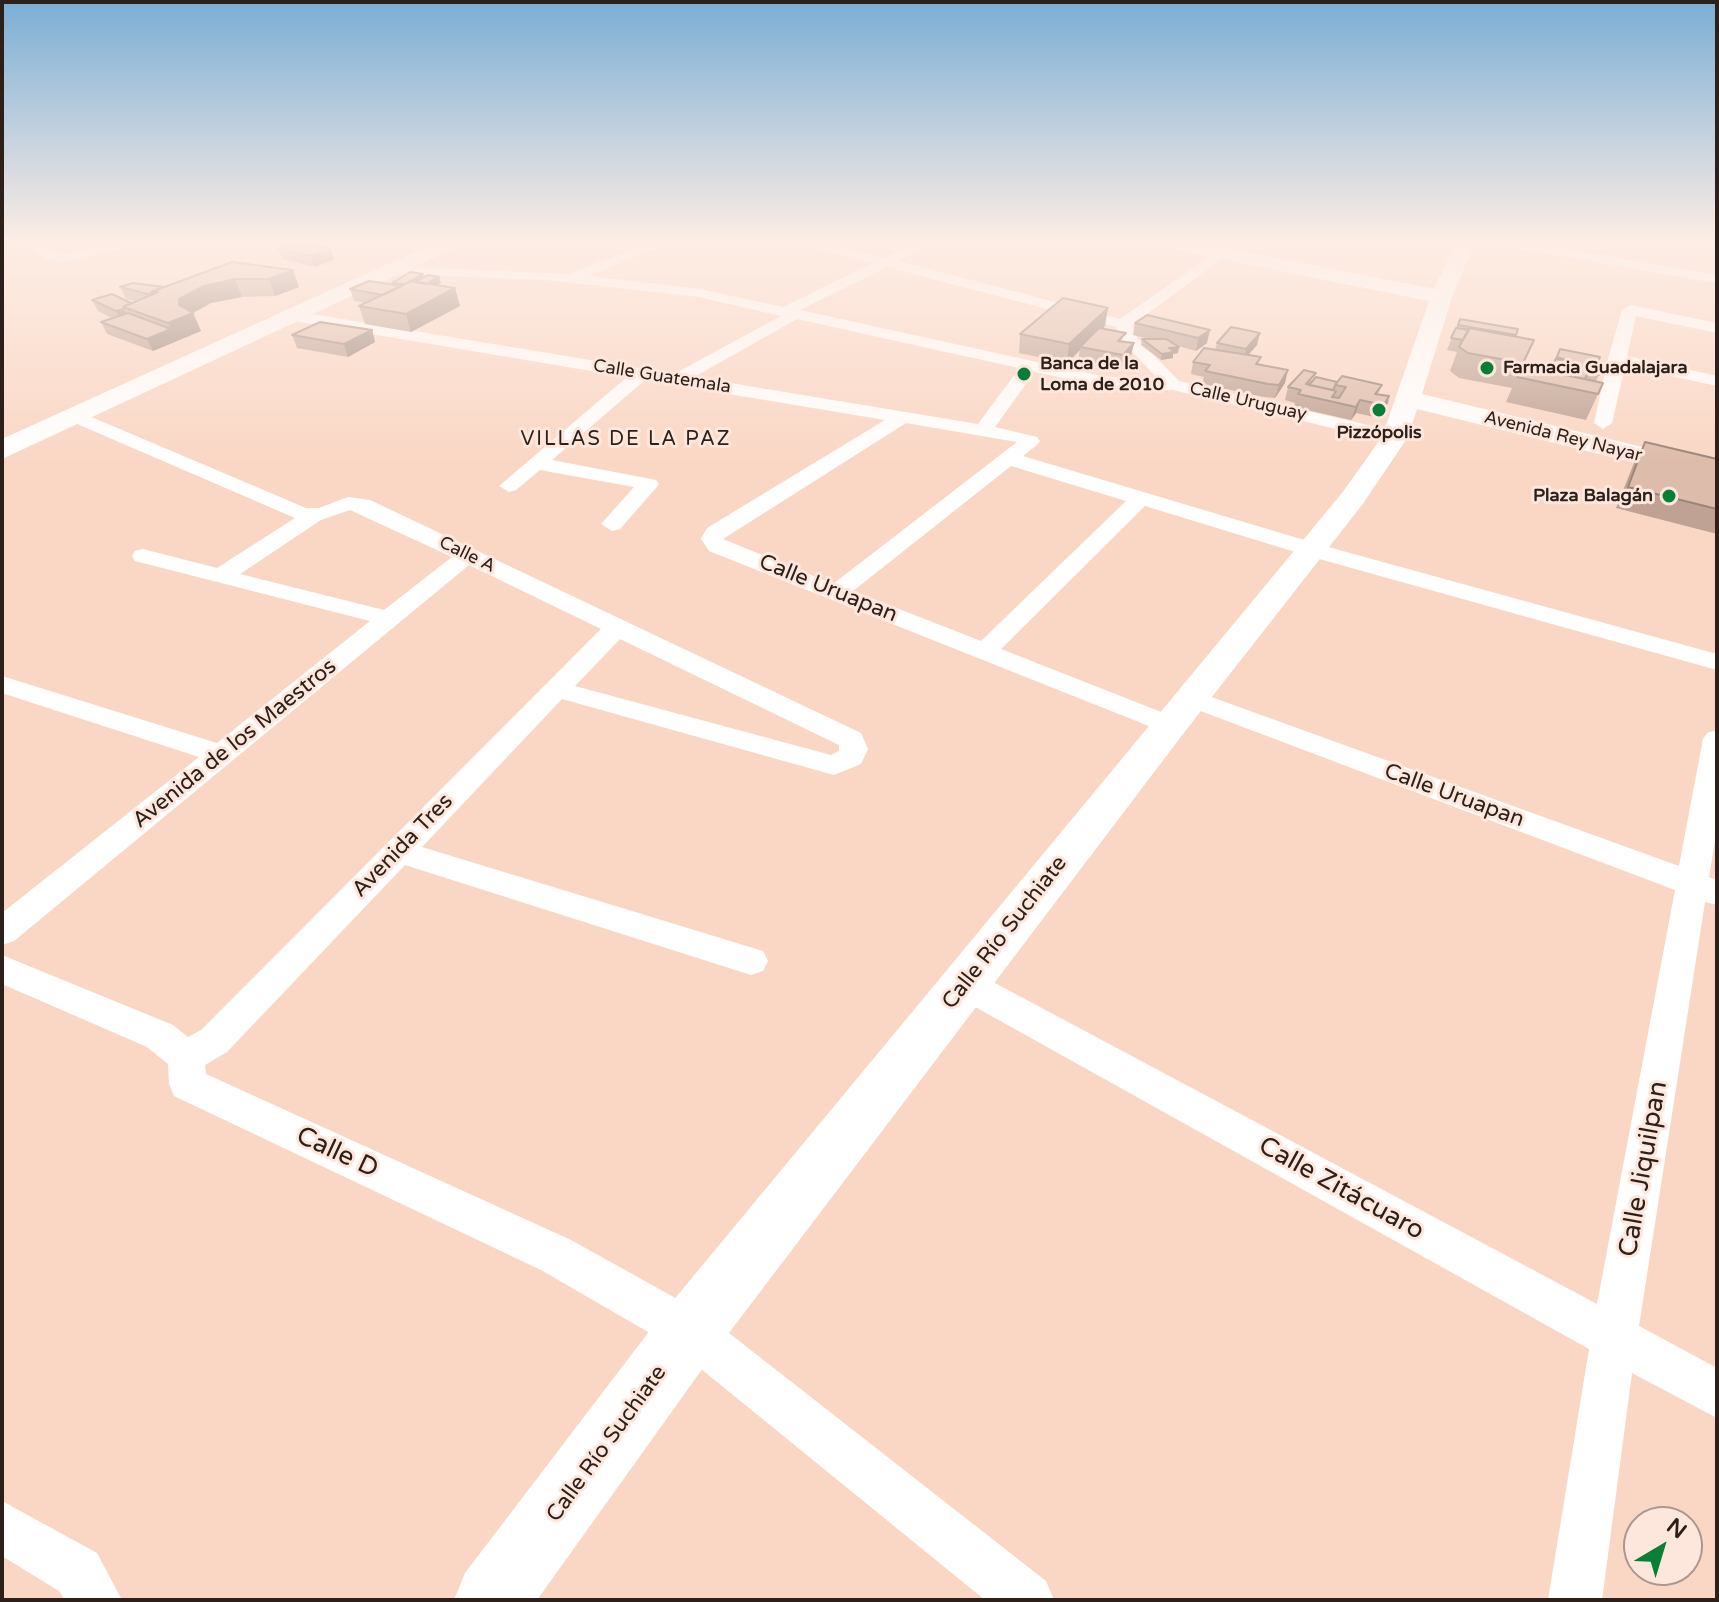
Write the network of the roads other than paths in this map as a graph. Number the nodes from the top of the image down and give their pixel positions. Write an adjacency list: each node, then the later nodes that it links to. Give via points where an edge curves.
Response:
1 (282, 314): 14 (main road)
2 (286, 314): 21 (main road, via 245,339)
3 (313, 314): 15 (street, Calle Guatemala)
4 (788, 314): 17 (street, via 790,318)
5 (798, 314): 19 (street, Calle Uruguay, via 1101,381)
6 (1084, 314): 11 (street)
7 (1138, 314): 11 (street)
8 (1436, 314): 20 (main road, Calle Río Suchiate)
9 (1629, 314): 13 (street)
10 (1648, 314): 12 (street)
11 (1123, 324): 19 (street, via 1131,341)
12 (1717, 328)
13 (1616, 359): 18 (street); 23 (street)
14 (147, 366): 21 (main road, via 150,373 84,406); 25 (main road)
15 (641, 374): 17 (street, Calle Guatemala); 30 (street)
16 (1024, 374): 24 (street)
17 (676, 380): 22 (street, Calle Guatemala)
18 (1717, 381)
19 (1173, 385): 20 (street, Calle Uruguay)
20 (1406, 407): 28 (main road, Avenida Rey Nayar); 36 (main road, Calle Río Suchiate)
21 (75, 416): 26 (main road); 34 (street)
22 (903, 417): 24 (street, Calle Guatemala); 40 (street, Calle Uruapan, via 712,539 717,546)
23 (1603, 423)
24 (983, 431): 27 (street, Calle Guatemala, via 1030,441)
25 (2, 432)
26 (2, 450)
27 (1010, 459): 33 (street); 40 (street)
28 (1684, 459): 29 (main road, Avenida Rey Nayar); 31 (main road, Avenida Rey Nayar)
29 (1717, 459)
30 (536, 463): 32 (street); 35 (street, via 649,484)
31 (1717, 474)
32 (509, 486)
33 (1140, 499): 36 (street); 43 (street)
34 (313, 516): 37 (street, Calle A, via 340,505 362,505); 39 (street, Calle A)
35 (612, 524)
36 (1313, 550): 44 (street); 47 (main road, Calle Río Suchiate)
37 (468, 555): 41 (street, Avenida de los Maestros); 42 (street, Calle A)
38 (143, 556): 39 (street)
39 (220, 576): 41 (street)
40 (836, 593): 43 (street, Calle Uruapan)
41 (390, 619): 49 (street, Avenida de los Maestros)
42 (616, 628): 46 (street, Avenida Tres); 46 (street, Calle A, via 851,740 851,757 834,765)
43 (984, 652): 47 (street, Calle Uruapan)
44 (1717, 662)
45 (2, 684): 49 (street)
46 (557, 689): 50 (street, Avenida Tres)
47 (1181, 712): 51 (street, Calle Uruapan); 55 (main road, Calle Río Suchiate)
48 (1717, 739): 51 (street, Calle Jiquilpan)
49 (222, 754): 52 (street, Avenida de los Maestros)
50 (397, 851): 53 (street); 56 (street, Avenida Tres, via 214,1041)
51 (1706, 889): 58 (street, Calle Jiquilpan)
52 (2, 932)
53 (751, 961)
54 (2, 969): 56 (street, via 160,1036)
55 (965, 984): 57 (main road, Calle Río Suchiate); 58 (street, Calle Zitácuaro)
56 (186, 1057): 57 (street, Calle D, via 188,1084 556,1255)
57 (690, 1331): 62 (main road, Calle Río Suchiate); 63 (street)
58 (1614, 1338): 59 (street, Calle Zitácuaro); 64 (street, Calle Jiquilpan)
59 (1717, 1394)
60 (2, 1527): 61 (street, via 78,1572)
61 (95, 1600)
62 (492, 1600)
63 (1027, 1600)
64 (1575, 1600)

